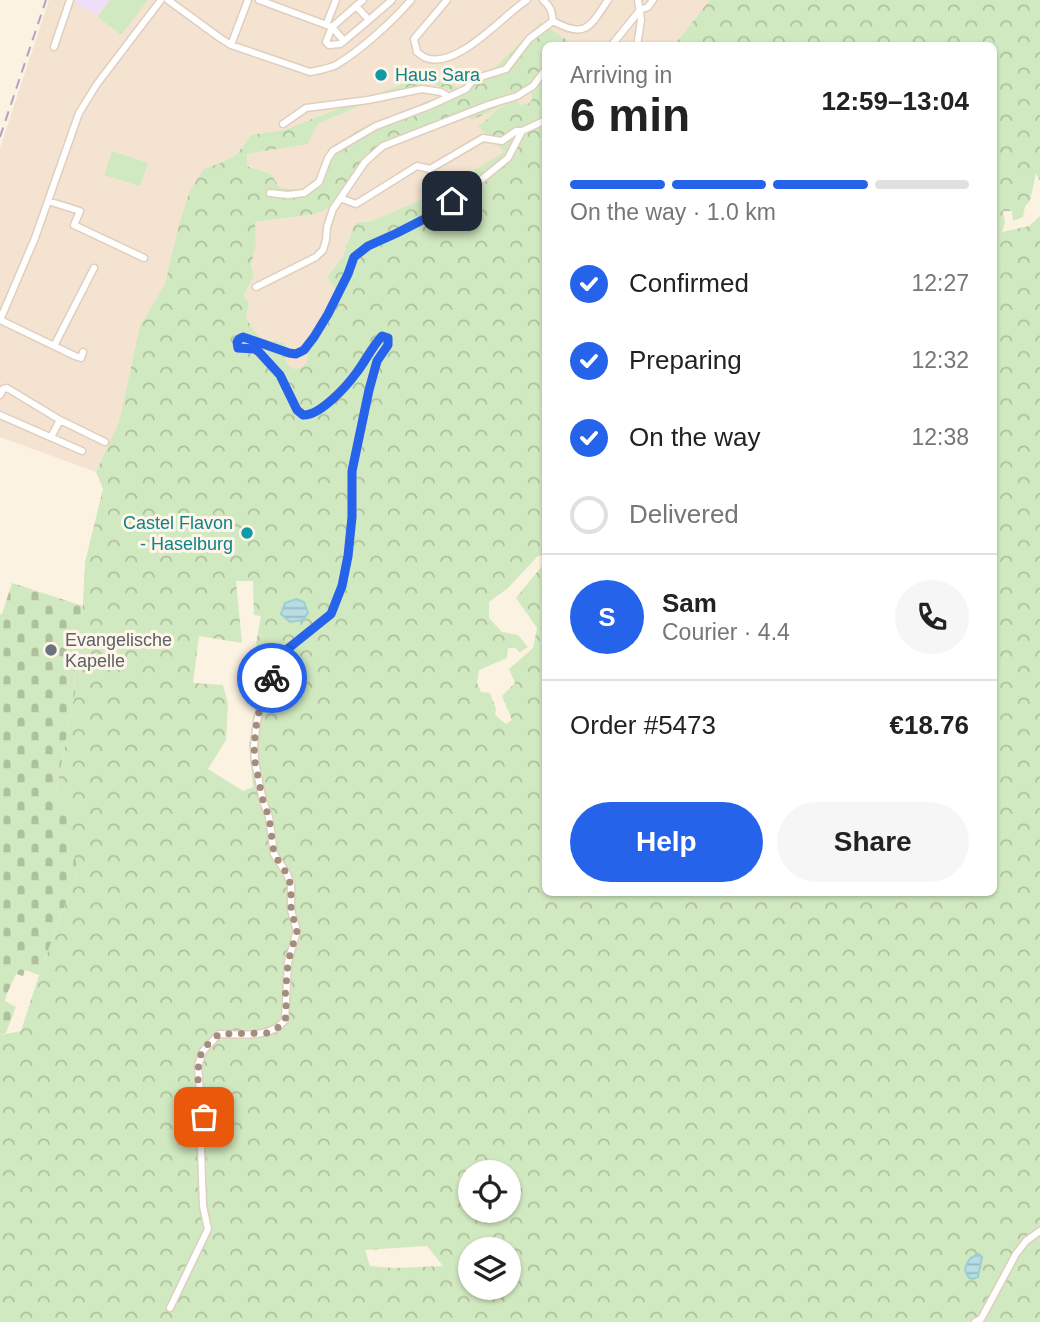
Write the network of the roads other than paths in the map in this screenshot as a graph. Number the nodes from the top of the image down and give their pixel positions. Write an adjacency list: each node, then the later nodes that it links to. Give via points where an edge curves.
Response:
1 (70, 0): 25 (street)
2 (162, 0): 33 (street, via 83,105)
3 (168, 0): 24 (street)
4 (248, 0): 24 (street)
5 (259, 0): 20 (street)
6 (336, 0): 20 (street)
7 (363, 0): 16 (street)
8 (392, 0): 18 (street)
9 (411, 0): 24 (street, via 388,25 323,70 310,72)
10 (447, 0): 11 (street, via 414,39 417,52 426,58 462,52)
11 (527, 0)
12 (543, 0): 19 (street, via 550,6)
13 (608, 0): 19 (street, via 584,29)
14 (638, 0): 17 (street)
15 (653, 0): 17 (street)
16 (356, 6): 18 (street); 20 (street)
17 (640, 10): 22 (street); 23 (street)
18 (369, 20): 21 (street)
19 (553, 21): 27 (street, via 530,39 506,69 474,79)
20 (329, 26): 21 (street); 21 (street, via 326,42)
21 (344, 41)
22 (614, 42)
23 (638, 42)
24 (231, 45)
25 (54, 47)
26 (542, 74): 32 (street, via 517,96 383,146 365,162)
27 (449, 97): 29 (street, via 422,89 306,108); 31 (street, via 376,126 333,151 319,182 304,193)
28 (542, 122): 30 (street)
29 (283, 124)
30 (522, 131): 32 (street, via 502,141 483,138 430,169 417,166 356,204); 47 (street, via 508,158 471,188 434,214 354,257 328,314 304,350 289,353 243,337 237,342 238,348 259,352 280,375 297,410 310,415 356,373 382,336 388,338 369,390 352,471 352,517 342,586 331,614 285,651 264,693 257,720 255,762 274,854 291,886 297,931 288,962 287,1012 281,1026 267,1033 219,1034 203,1051 198,1066 208,1229)
31 (270, 194)
32 (340, 198): 36 (street, via 323,250)
33 (48, 201): 34 (street, via 80,211 74,225); 37 (street)
34 (144, 258)
35 (94, 268): 38 (street)
36 (256, 288)
37 (0, 320): 38 (street)
38 (54, 346): 39 (street, via 81,358)
39 (83, 352)
40 (0, 395): 42 (street, via 7,388)
41 (0, 415): 43 (street)
42 (60, 421): 43 (street); 44 (street)
43 (51, 437): 45 (street)
44 (105, 442)
45 (82, 451)
46 (1040, 1231): 48 (street, via 1016,1254 981,1319)
47 (170, 1308)
48 (975, 1322)

